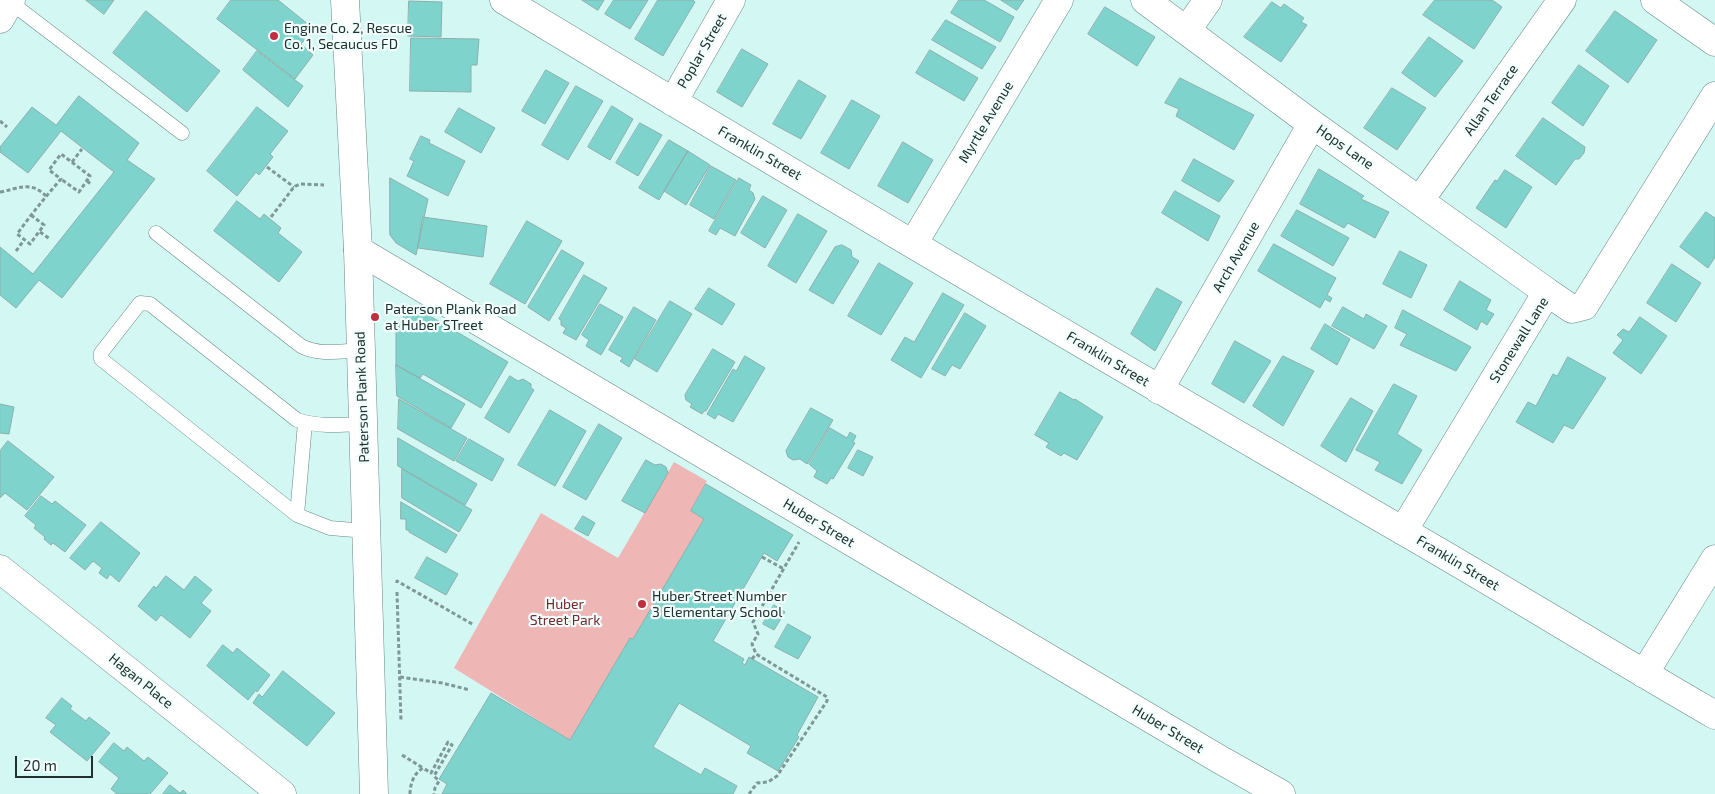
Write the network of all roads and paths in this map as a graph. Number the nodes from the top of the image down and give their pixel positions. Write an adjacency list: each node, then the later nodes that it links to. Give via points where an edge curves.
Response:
1 (344, 0): 36 (street, Paterson Plank Road)
2 (504, 0): 13 (street, Franklin Street)
3 (731, 0): 13 (street, Poplar Street)
4 (1059, 0): 35 (street, Myrtle Avenue)
5 (1145, 0): 10 (street, Hops Lane)
6 (1208, 0): 10 (street)
7 (1562, 0): 28 (street, Allan Terrace)
8 (1654, 0): 11 (street)
9 (7, 7): 17 (lane)
10 (1187, 30): 15 (street, Hops Lane)
11 (1715, 42)
12 (1715, 96): 38 (street, Stonewall Lane, via 1584,306 1572,309)
13 (673, 102): 35 (street, Franklin Street)
14 (0, 121): 16 (path)
15 (1312, 124): 28 (street, Hops Lane); 40 (street, Arch Avenue)
16 (7, 127)
17 (182, 133)
18 (82, 149): 19 (path)
19 (72, 162): 21 (path, via 61,154 49,170); 22 (path, via 90,176)
20 (267, 167): 25 (path)
21 (61, 179): 22 (path, via 79,192); 27 (path)
22 (87, 181): 23 (path)
23 (92, 185)
24 (324, 185): 25 (path, via 300,184)
25 (294, 187): 30 (path)
26 (0, 192): 27 (path, via 26,187)
27 (46, 196): 29 (path)
28 (1420, 200): 38 (street, Hops Lane)
29 (31, 215): 31 (path, via 44,225); 34 (path, via 17,234)
30 (271, 217)
31 (40, 232): 33 (path); 34 (path, via 30,244)
32 (156, 233): 39 (lane, via 301,346 320,352)
33 (50, 239)
34 (24, 240): 37 (path)
35 (913, 244): 40 (street, Franklin Street)
36 (358, 250): 39 (street, Paterson Plank Road); 64 (street, Huber Street)
37 (16, 251)
38 (1547, 292): 45 (street, Stonewall Lane)
39 (361, 350): 42 (street, Paterson Plank Road)
40 (1159, 390): 45 (street, Franklin Street)
41 (305, 423): 42 (lane); 43 (lane); 43 (lane, via 150,304 140,303 101,353 102,359)
42 (363, 424): 44 (street, Paterson Plank Road)
43 (297, 515): 44 (lane, via 330,528)
44 (366, 530): 60 (street, Paterson Plank Road)
45 (1403, 531): 54 (street, Franklin Street)
46 (802, 536): 50 (path)
47 (762, 557): 50 (path)
48 (1715, 559): 54 (street)
49 (0, 569): 59 (street, Hagan Place)
50 (784, 569): 52 (path, via 753,622 758,634 752,644)
51 (474, 625): 55 (path, via 397,581 400,677)
52 (756, 654): 53 (path); 63 (path, via 827,697 827,702 777,776 768,782 757,783)
53 (752, 659)
54 (1644, 674): 56 (street, Franklin Street)
55 (470, 690)
56 (1715, 715)
57 (402, 755): 58 (path)
58 (423, 768): 61 (path, via 412,781); 62 (path, via 430,772 448,742 452,745 434,776 439,781)
59 (282, 794)
60 (374, 794)
61 (410, 794)
62 (434, 794)
63 (749, 794)
64 (1281, 794)

